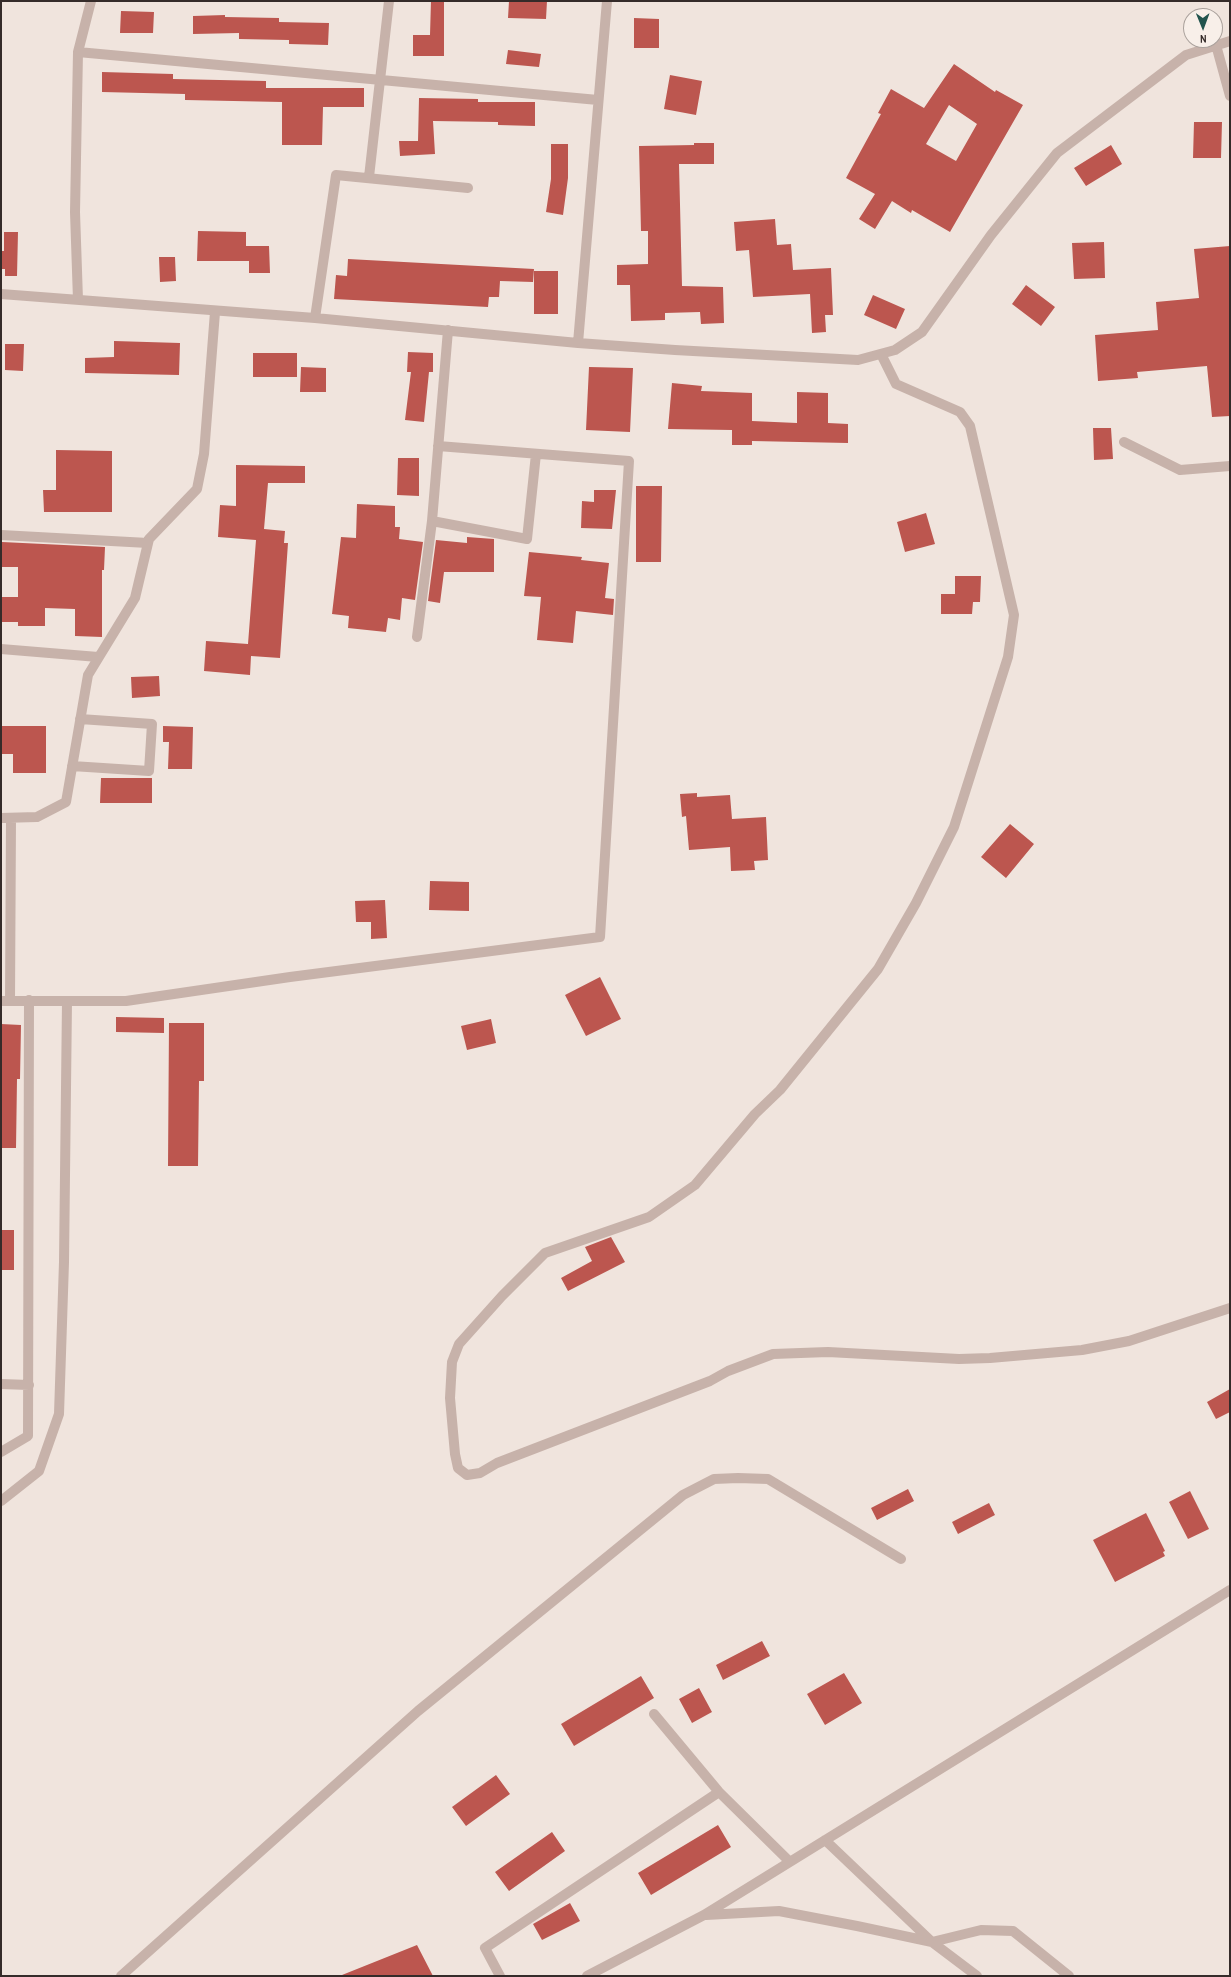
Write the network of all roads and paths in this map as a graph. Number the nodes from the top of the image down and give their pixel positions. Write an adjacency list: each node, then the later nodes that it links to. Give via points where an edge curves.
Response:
1 (91, 1): 6 (street)
2 (389, 1): 7 (street)
3 (607, 1): 9 (street)
4 (1207, 48): 18 (street, via 1186,55 1057,153 991,235 922,332 895,350)
5 (1217, 48): 8 (street)
6 (78, 52): 7 (street); 13 (street, via 75,212)
7 (381, 80): 9 (street); 10 (street)
8 (1230, 96)
9 (598, 100): 17 (street)
10 (369, 177): 11 (street); 15 (street, via 336,175)
11 (468, 188)
12 (1, 294): 13 (street)
13 (78, 300): 14 (street)
14 (215, 312): 15 (street); 25 (street, via 204,454 196,489)
15 (315, 318): 16 (street)
16 (448, 330): 17 (street); 20 (street)
17 (578, 343): 18 (street, via 858,360)
18 (881, 354): 36 (street, via 896,384 960,412 970,426 1014,615 1008,657 954,827 916,903 878,969 780,1090 755,1114 695,1185 649,1217 545,1253 459,1344 452,1362 450,1398 458,1468 467,1475 480,1473 496,1463 710,1381 728,1371 773,1354 828,1352 990,1358 1082,1350 1129,1341)
19 (1124, 442): 22 (street, via 1180,470)
20 (438, 446): 21 (street); 23 (street)
21 (536, 454): 23 (street, via 527,539); 35 (street, via 629,461 600,936 290,977 126,1002)
22 (1230, 466)
23 (432, 521): 26 (street)
24 (1, 535): 25 (street)
25 (148, 543): 28 (street, via 135,598)
26 (417, 637)
27 (1, 649): 28 (street)
28 (98, 657): 29 (street, via 88,676)
29 (80, 720): 30 (street); 30 (street, via 152,724 149,771)
30 (72, 766): 31 (street, via 66,802 37,817)
31 (6, 818): 32 (street)
32 (6, 889): 34 (street)
33 (29, 1000): 34 (street); 35 (street); 38 (street)
34 (6, 1001)
35 (67, 1001): 40 (street, via 64,1262 59,1414 39,1471)
36 (1230, 1308)
37 (1, 1384): 38 (street)
38 (29, 1385): 39 (street, via 28,1436)
39 (1, 1452)
40 (1, 1501)
41 (901, 1559): 49 (street, via 768,1479 714,1480 683,1495 418,1711)
42 (1230, 1590): 45 (street)
43 (654, 1714): 44 (street)
44 (719, 1792): 46 (street); 50 (street, via 485,1948)
45 (825, 1840): 46 (street); 48 (street)
46 (790, 1862): 47 (street)
47 (704, 1915): 48 (street, via 779,1911); 51 (street)
48 (932, 1942): 52 (street); 53 (street, via 981,1930 1014,1930)
49 (121, 1976)
50 (500, 1976)
51 (587, 1976)
52 (977, 1976)
53 (1069, 1976)

